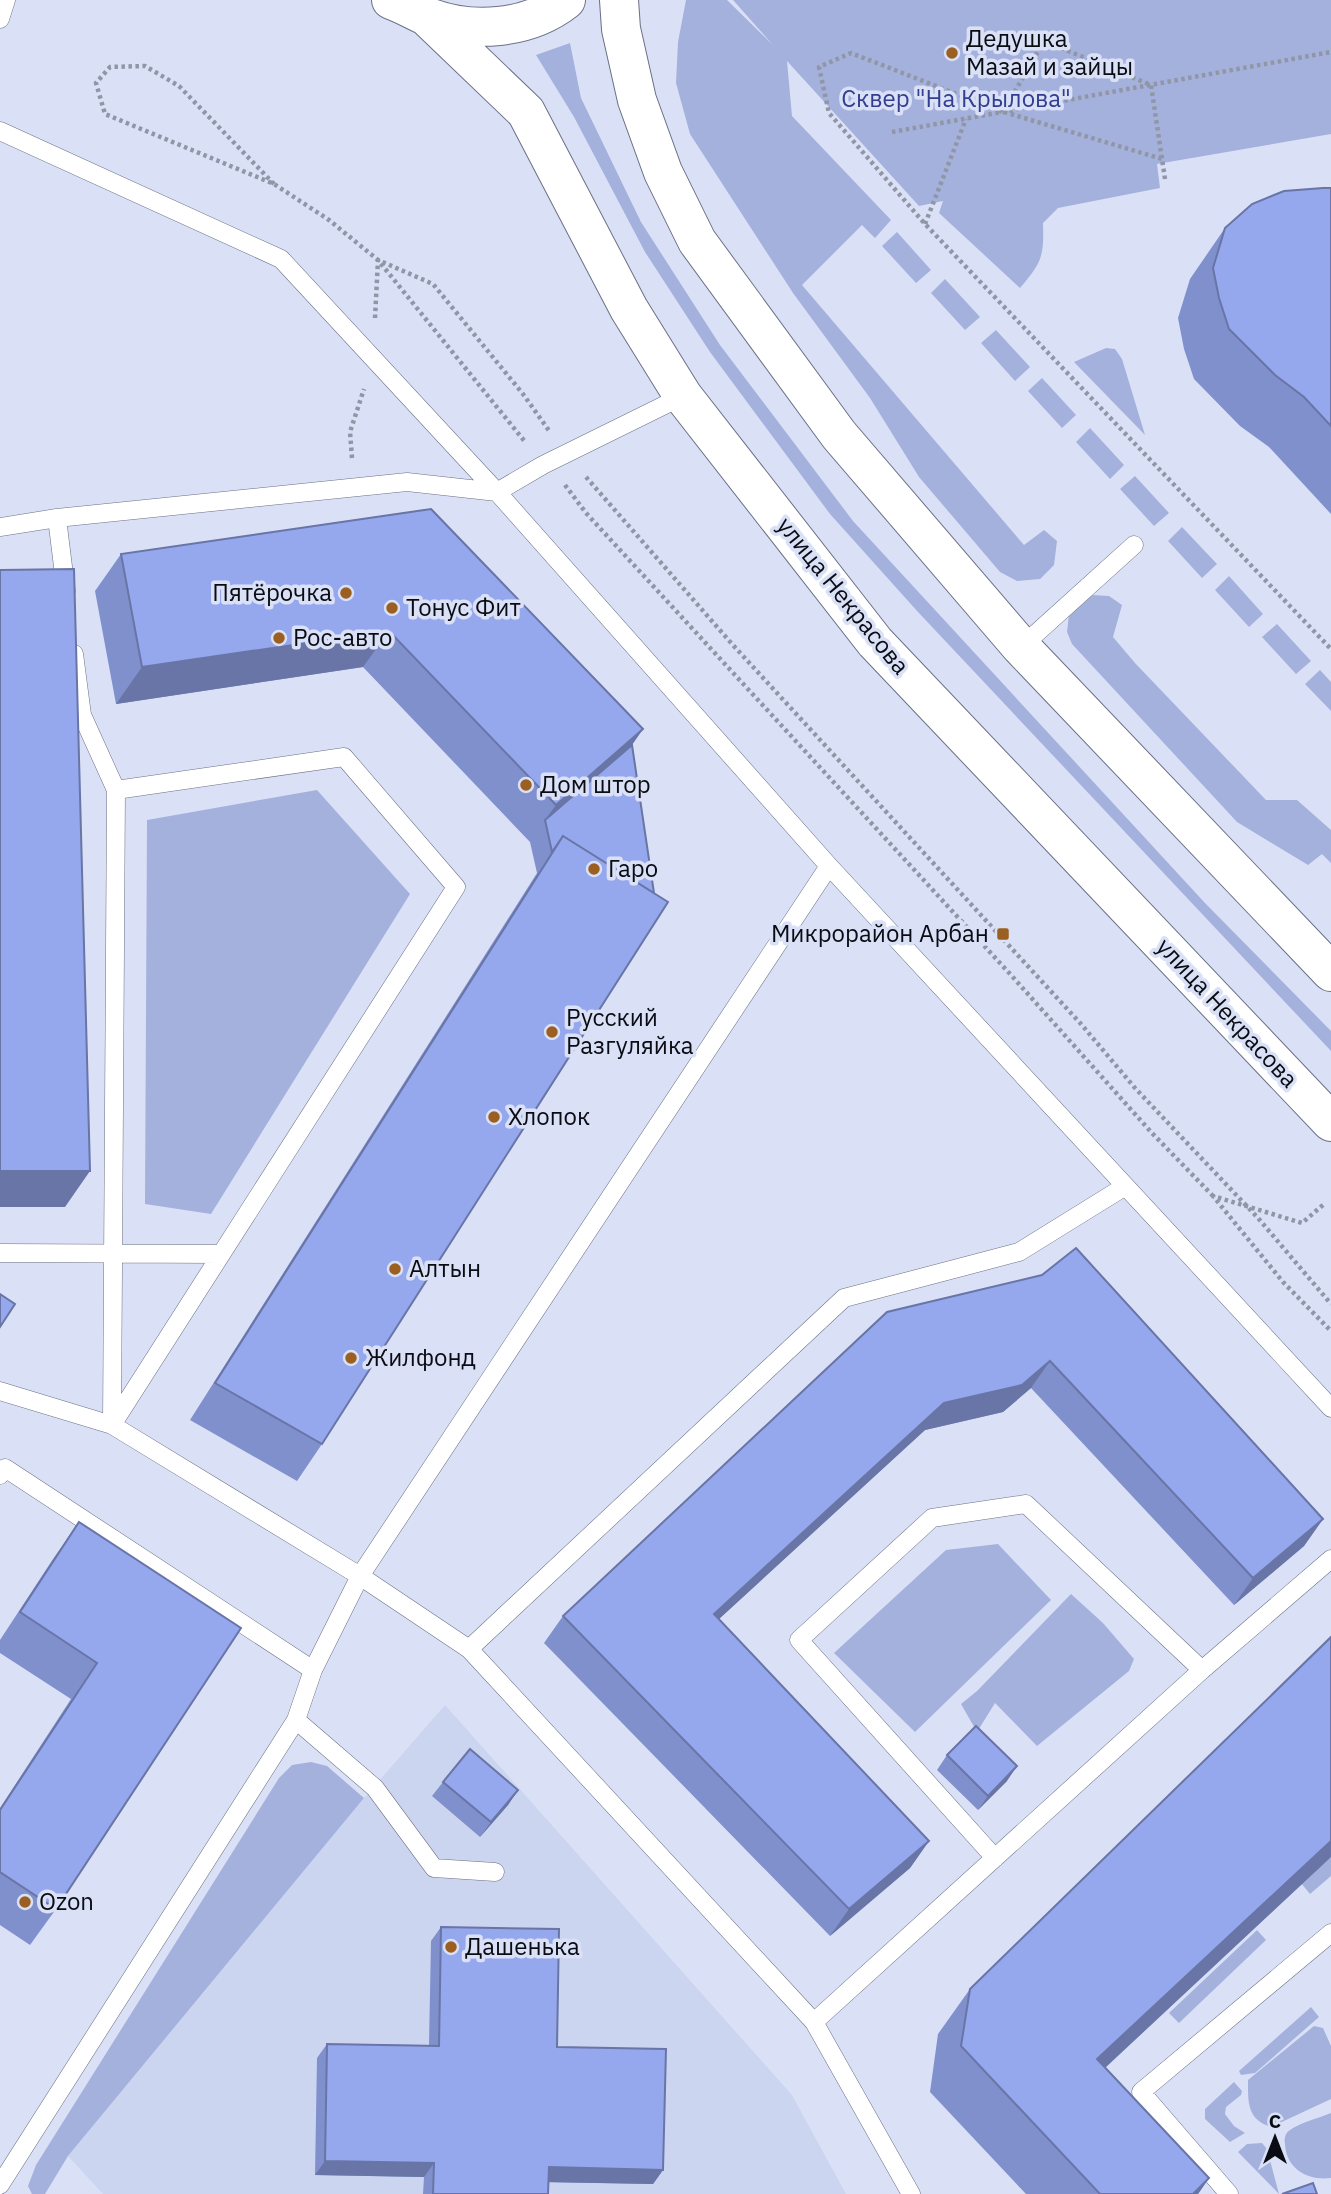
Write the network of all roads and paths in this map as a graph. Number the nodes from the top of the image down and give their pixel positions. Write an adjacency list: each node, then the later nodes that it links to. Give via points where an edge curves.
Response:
1 (6, 0): 5 (lane)
2 (566, 0): 4 (main road, via 554,10 513,25 470,27)
3 (619, 0): 28 (main road, via 637,100 663,172 697,242 839,435)
4 (404, 5): 18 (main road, улица Некрасова, via 526,112 629,309)
5 (0, 19)
6 (1331, 52): 7 (path)
7 (1151, 85): 8 (path); 8 (path, via 1044,41); 12 (path)
8 (1003, 112): 9 (path); 12 (path); 15 (path, via 851,53 819,67 829,113)
9 (966, 119): 11 (path); 15 (path)
10 (0, 131): 17 (lane, via 281,259)
11 (892, 132)
12 (1162, 159): 13 (path)
13 (1165, 179)
14 (274, 184): 14 (path, via 105,114 96,83 110,67 145,66 168,79); 16 (path)
15 (925, 224): 29 (path)
16 (379, 260): 17 (path); 19 (path, via 433,284 523,394); 20 (path)
17 (373, 358): 21 (path, via 350,432); 22 (lane)
18 (683, 396): 19 (lane); 33 (main road, улица Некрасова, via 875,642)
19 (565, 454): 20 (lane); 37 (path, via 723,634)
20 (543, 465): 22 (lane); 35 (path)
21 (355, 487): 22 (lane, via 407,482); 23 (lane)
22 (497, 492): 31 (lane)
23 (57, 518): 24 (lane); 26 (lane)
24 (0, 527)
25 (1134, 545): 28 (lane)
26 (68, 610)
27 (72, 636): 30 (lane, via 82,715)
28 (1021, 647): 32 (main road)
29 (1331, 649)
30 (116, 790): 39 (lane); 40 (lane, via 344,757 456,887)
31 (829, 866): 34 (lane); 48 (lane)
32 (1331, 972)
33 (1331, 1122)
34 (1124, 1187): 44 (lane); 49 (lane, via 1019,1252 844,1298)
35 (1213, 1196): 37 (path); 42 (path, via 1283,1282)
36 (1323, 1205): 37 (path, via 1302,1223)
37 (1246, 1206): 41 (path)
38 (0, 1253): 39 (lane)
39 (113, 1253): 40 (lane); 45 (lane)
40 (221, 1254): 45 (lane)
41 (1331, 1304)
42 (1331, 1331)
43 (0, 1391): 45 (lane)
44 (1331, 1408)
45 (112, 1425): 48 (lane)
46 (0, 1475): 50 (lane, via 5,1468)
47 (1331, 1559): 51 (lane)
48 (360, 1576): 49 (lane); 50 (lane)
49 (469, 1649): 56 (lane)
50 (313, 1670): 52 (lane)
51 (1202, 1670): 53 (lane); 53 (lane, via 1026,1504 932,1518 799,1640)
52 (296, 1720): 54 (lane, via 375,1788 434,1868); 57 (lane)
53 (995, 1858): 56 (lane)
54 (495, 1872)
55 (1331, 1933): 60 (lane, via 1141,2092)
56 (814, 2022): 59 (lane)
57 (0, 2187): 58 (lane)
58 (5, 2194)
59 (911, 2194)
60 (1229, 2194)

